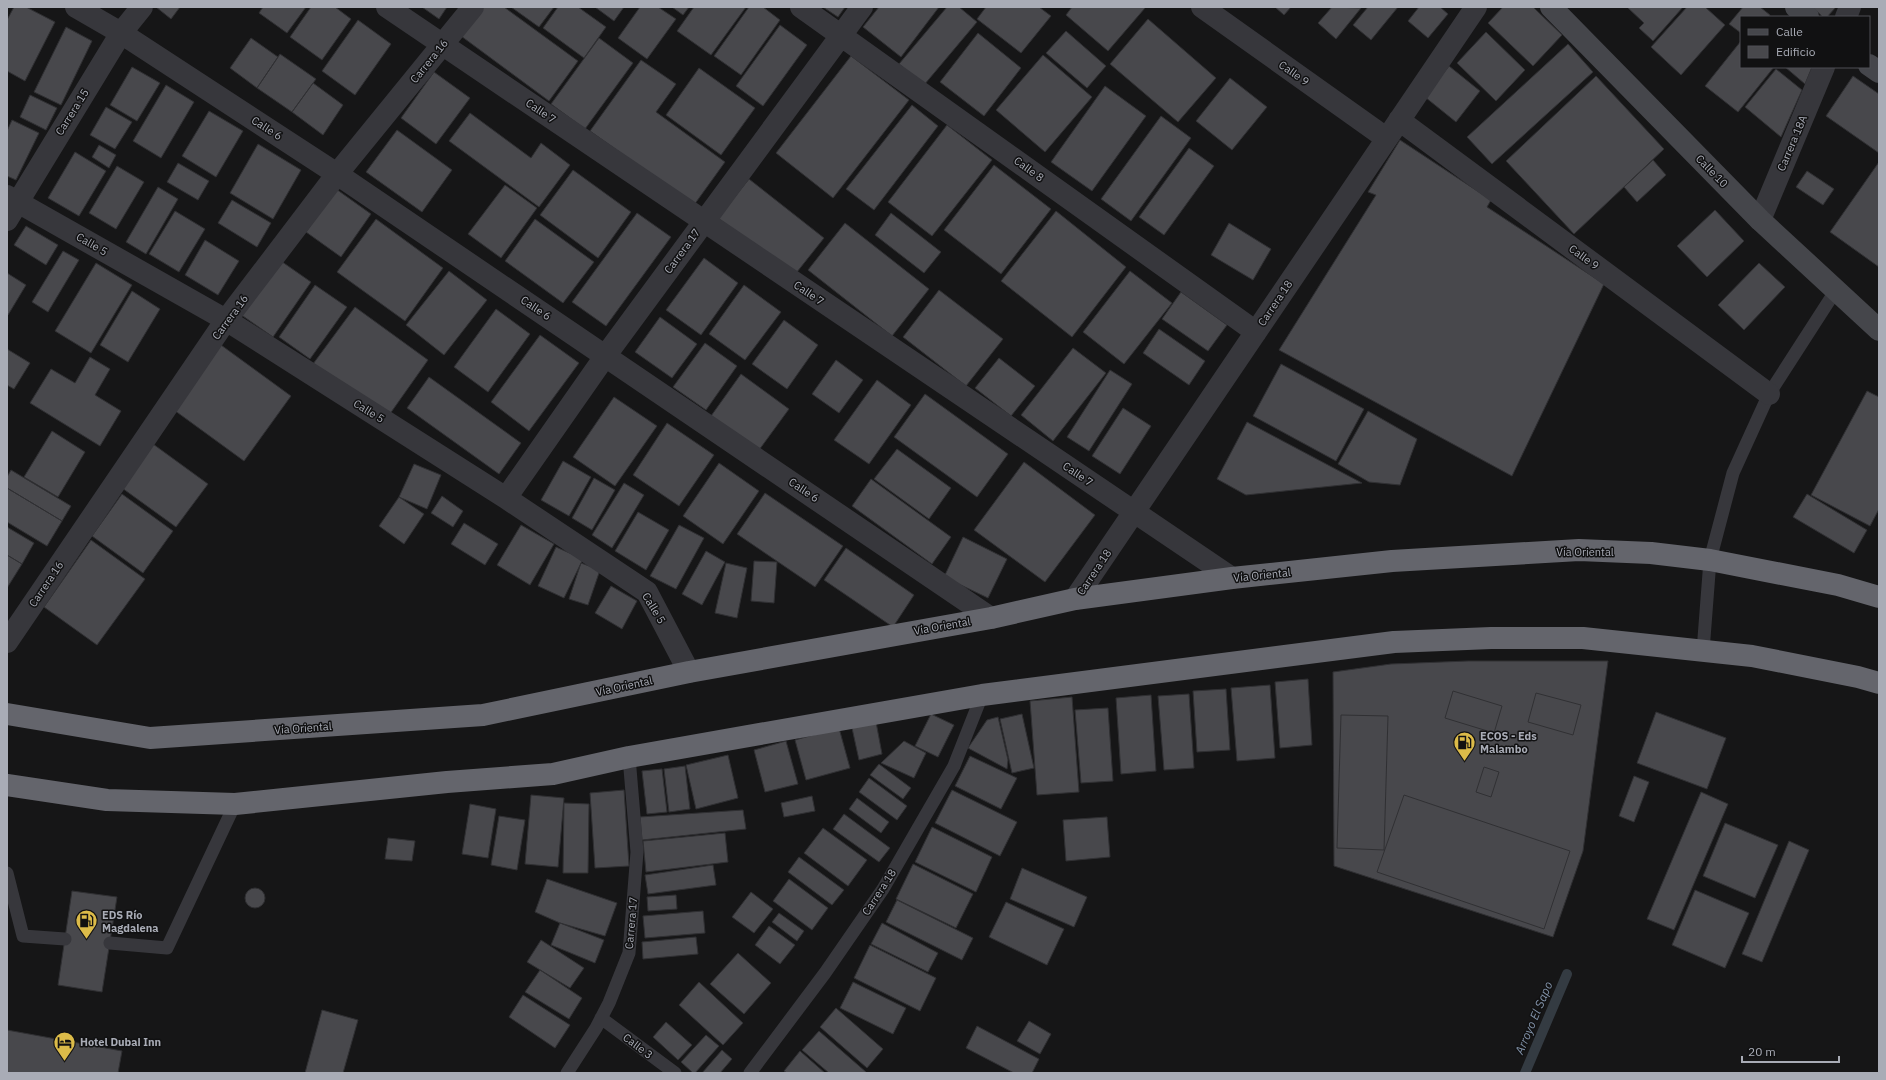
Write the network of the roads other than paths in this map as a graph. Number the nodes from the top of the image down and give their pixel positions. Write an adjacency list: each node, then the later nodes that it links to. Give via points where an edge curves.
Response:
1 (76, 7): 12 (street, Calle 6)
2 (142, 7): 12 (street, Carrera 15)
3 (387, 7): 14 (street, Calle 7)
4 (473, 7): 14 (street, Carrera 16)
5 (801, 7): 13 (street, Calle 8)
6 (862, 7): 13 (street, Carrera 17)
7 (1202, 7): 19 (street, Calle 9)
8 (1476, 7): 18 (street, Carrera 18)
9 (1551, 7): 23 (main road, Calle 10)
10 (1796, 7): 11 (main road)
11 (1807, 16)
12 (121, 33): 20 (street, Calle 6); 21 (street, Carrera 15)
13 (842, 35): 24 (street, Carrera 17); 28 (street, Calle 8)
14 (442, 45): 20 (street, Carrera 16); 24 (street, Calle 7)
15 (1870, 65): 17 (main road)
16 (1824, 68): 23 (street, Carrera 18A)
17 (1879, 72)
18 (1399, 120): 19 (street, Carrera 18); 30 (street, Calle 9)
19 (1386, 138): 28 (street, Carrera 18)
20 (338, 174): 26 (street, Carrera 16); 29 (street, Calle 6)
21 (12, 198): 22 (street, Carrera 15); 26 (street, Calle 5)
22 (7, 220)
23 (1760, 220): 25 (main road, Calle 10)
24 (704, 221): 29 (street, Carrera 17); 32 (street, Calle 7)
25 (1836, 290): 27 (main road, Calle 10); 30 (lane)
26 (226, 320): 31 (street, Calle 5); 38 (street, Carrera 16)
27 (1879, 330)
28 (1256, 332): 32 (street, Carrera 18)
29 (606, 355): 31 (street, Carrera 17); 37 (street, Calle 6)
30 (1769, 394): 33 (lane, via 1733,473)
31 (506, 498): 40 (street, Calle 5, via 647,592)
32 (1134, 512): 34 (street, Calle 7); 36 (street, Carrera 18)
33 (1710, 560): 34 (highway, Vía Oriental, via 1651,553 1578,550 1392,561); 35 (highway, Vía Oriental); 39 (lane)
34 (1232, 578): 36 (highway, Vía Oriental)
35 (1879, 597)
36 (1075, 599): 37 (highway, Vía Oriental)
37 (991, 618): 40 (highway, Vía Oriental)
38 (7, 642)
39 (1703, 651): 41 (highway, via 1752,656); 42 (highway, via 1582,638 1394,642)
40 (689, 672): 43 (highway, Vía Oriental, via 483,715 150,738)
41 (1879, 683)
42 (982, 695): 44 (highway); 53 (lane, Carrera 18, via 954,766 883,889 825,973)
43 (7, 714)
44 (629, 757): 46 (highway, via 553,774 446,782); 50 (lane, Carrera 17, via 637,852 629,953)
45 (7, 785): 46 (highway, via 106,800)
46 (235, 804): 49 (lane, via 167,948)
47 (7, 873): 48 (lane, via 23,936)
48 (65, 938)
49 (110, 943)
50 (601, 1018): 51 (lane, Carrera 17); 52 (lane, Calle 3)
51 (567, 1073)
52 (675, 1073)
53 (750, 1073)

